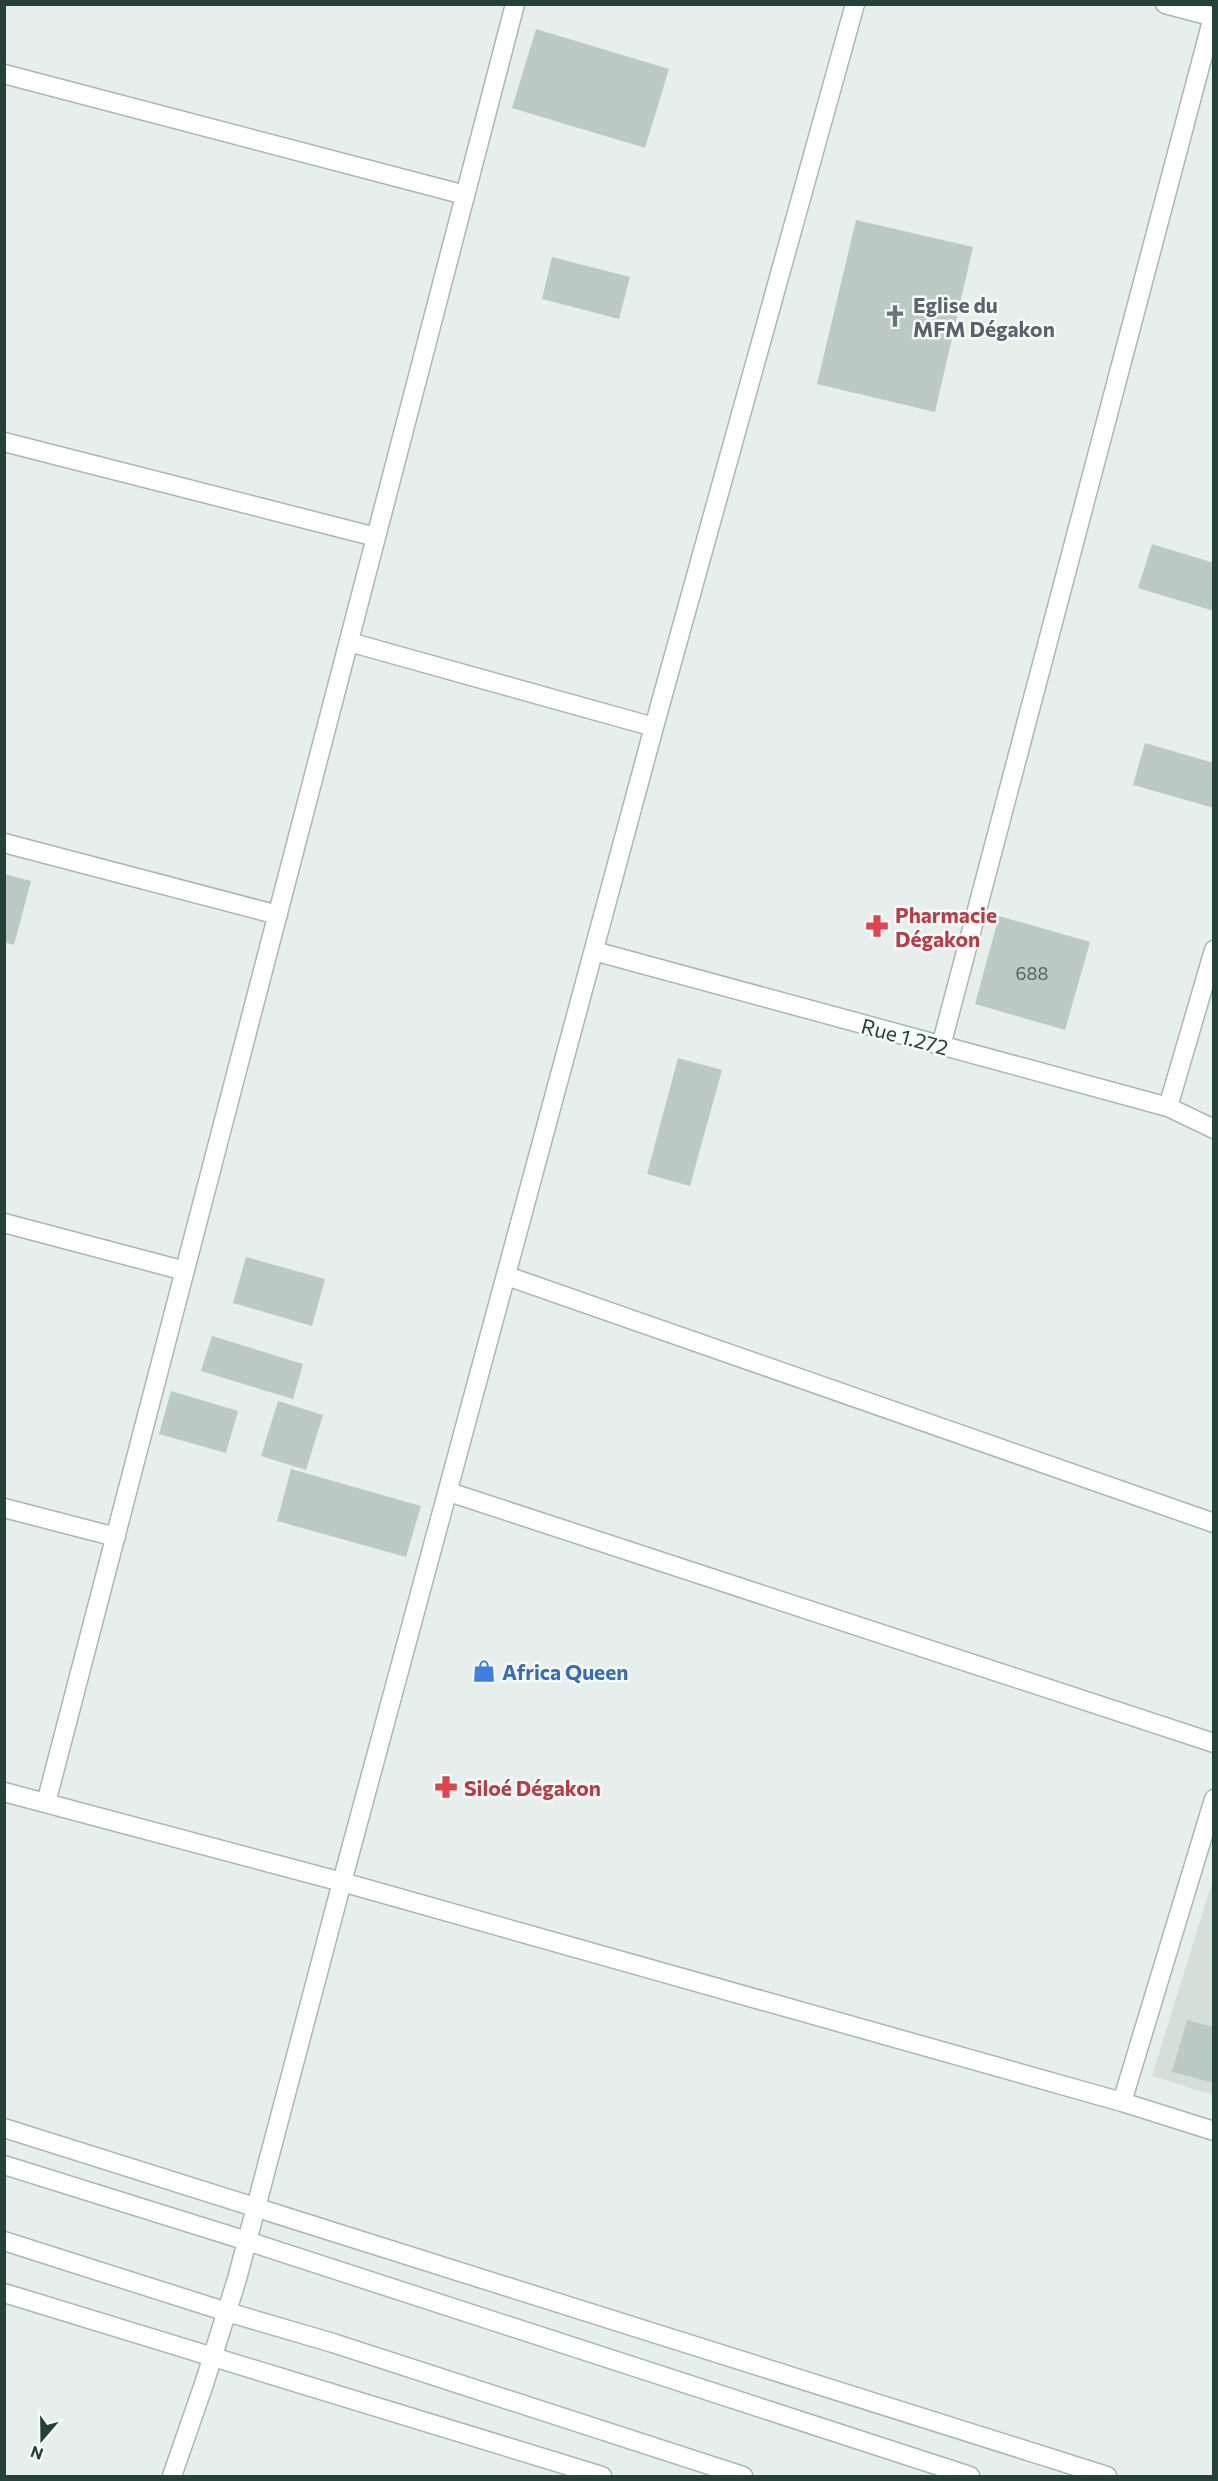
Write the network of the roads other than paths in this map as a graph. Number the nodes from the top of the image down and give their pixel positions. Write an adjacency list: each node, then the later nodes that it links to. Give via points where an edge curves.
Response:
1 (515, 4): 6 (street)
2 (855, 4): 10 (street)
3 (1165, 4): 4 (street)
4 (1213, 17): 15 (street)
5 (4, 74): 6 (street)
6 (465, 195): 8 (street)
7 (4, 442): 8 (street)
8 (376, 537): 9 (street)
9 (349, 642): 10 (street); 12 (street)
10 (654, 727): 14 (street)
11 (4, 843): 12 (street)
12 (278, 915): 19 (street)
13 (1214, 950): 16 (street)
14 (594, 951): 15 (street, Rue 1.272); 20 (street)
15 (941, 1046): 16 (street, Rue 1.272)
16 (1168, 1107): 17 (street, Rue 1.272)
17 (1214, 1129)
18 (4, 1223): 19 (street)
19 (185, 1271): 24 (street)
20 (507, 1276): 21 (street); 23 (street)
21 (448, 1492): 25 (street); 29 (street)
22 (4, 1508): 24 (street)
23 (1214, 1523)
24 (116, 1537): 28 (street)
25 (1214, 1743)
26 (4, 1792): 28 (street)
27 (1214, 1799): 30 (street)
28 (46, 1803): 29 (street)
29 (342, 1882): 30 (street); 34 (street)
30 (1122, 2102): 32 (street)
31 (4, 2128): 34 (street)
32 (1214, 2131)
33 (4, 2165): 36 (street)
34 (256, 2208): 36 (street); 44 (street)
35 (4, 2241): 38 (street)
36 (247, 2241): 38 (street); 43 (street)
37 (4, 2293): 39 (street)
38 (227, 2312): 39 (street); 42 (street)
39 (212, 2357): 40 (street); 41 (street)
40 (172, 2476)
41 (602, 2476)
42 (744, 2476)
43 (970, 2476)
44 (1107, 2476)

